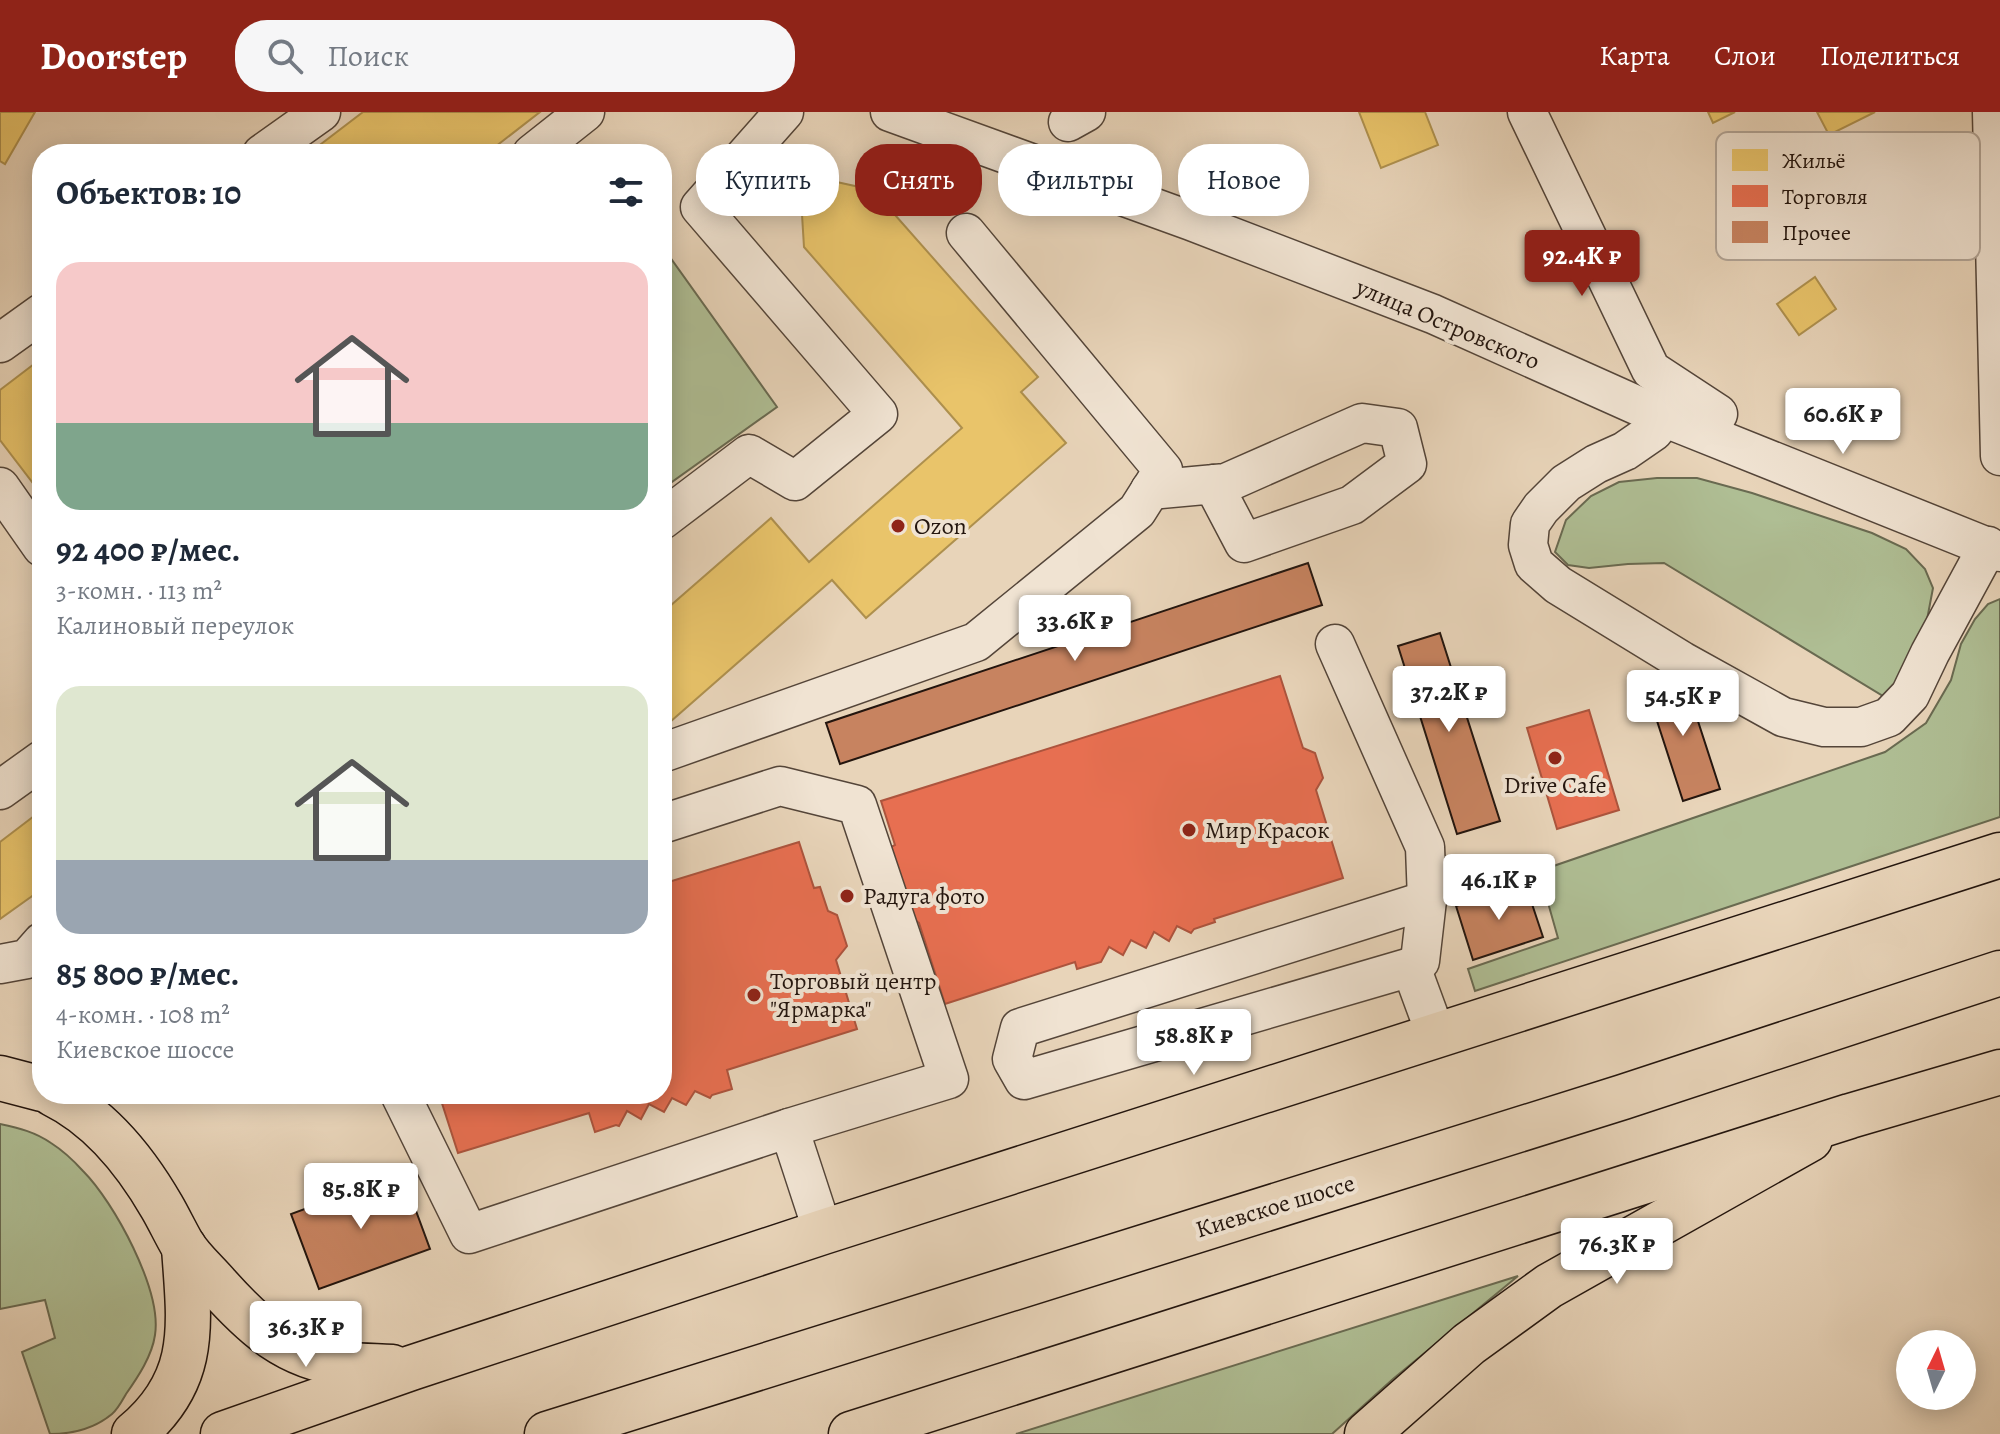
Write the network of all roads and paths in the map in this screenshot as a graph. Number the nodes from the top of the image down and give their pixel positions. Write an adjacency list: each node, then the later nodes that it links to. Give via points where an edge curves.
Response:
1 (321, 112): 7 (street)
2 (585, 112): 8 (street)
3 (784, 112): 19 (street, via 700,207 878,414 795,481 749,454)
4 (890, 112): 14 (street, улица Островского, via 1433,314)
5 (1527, 112): 13 (street, via 1651,370)
6 (1992, 112): 9 (street)
7 (276, 144)
8 (545, 144)
9 (1997, 182): 15 (street)
10 (966, 233): 18 (street, via 1163,470)
11 (32, 320): 12 (street)
12 (0, 343)
13 (1718, 414)
14 (1663, 417): 21 (street, улица Островского); 21 (street, via 1654,431 1566,483 1541,508 1530,524 1528,545 1534,564 1570,593 1783,717 1824,727 1861,727 1889,717 1910,695)
15 (2000, 456)
16 (1213, 484): 16 (street, via 1362,423 1398,428 1407,464 1352,505 1244,543); 18 (street)
17 (0, 487): 20 (street)
18 (1150, 490): 23 (street, via 1137,511 976,642)
19 (672, 512)
20 (32, 532)
21 (1994, 549)
22 (1335, 644): 28 (street, via 1425,847)
23 (672, 749)
24 (32, 767): 25 (street)
25 (0, 790)
26 (672, 821): 40 (street, via 780,786 857,805 949,1079)
27 (2000, 855): 33 (main road)
28 (1427, 900): 31 (street, via 1420,961); 31 (street, via 1020,1028 1012,1059 1024,1080)
29 (32, 953): 30 (street)
30 (0, 964)
31 (1411, 967): 33 (street)
32 (2000, 973): 46 (main road, Киевское шоссе)
33 (1436, 1035): 41 (main road)
34 (2000, 1072): 39 (main road)
35 (0, 1078): 36 (main road)
36 (32, 1086)
37 (70, 1104): 42 (main road, via 121,1148)
38 (405, 1104): 40 (street, via 469,1234)
39 (1850, 1116): 47 (main road); 48 (main road, via 1549,1286 1469,1344)
40 (789, 1128): 41 (street)
41 (823, 1232): 43 (main road)
42 (184, 1247): 43 (main road, via 249,1320 283,1345 320,1360); 44 (main road, via 185,1357 162,1404)
43 (411, 1368): 45 (main road)
44 (134, 1434)
45 (223, 1434)
46 (547, 1434)
47 (851, 1434)
48 (1367, 1434)

